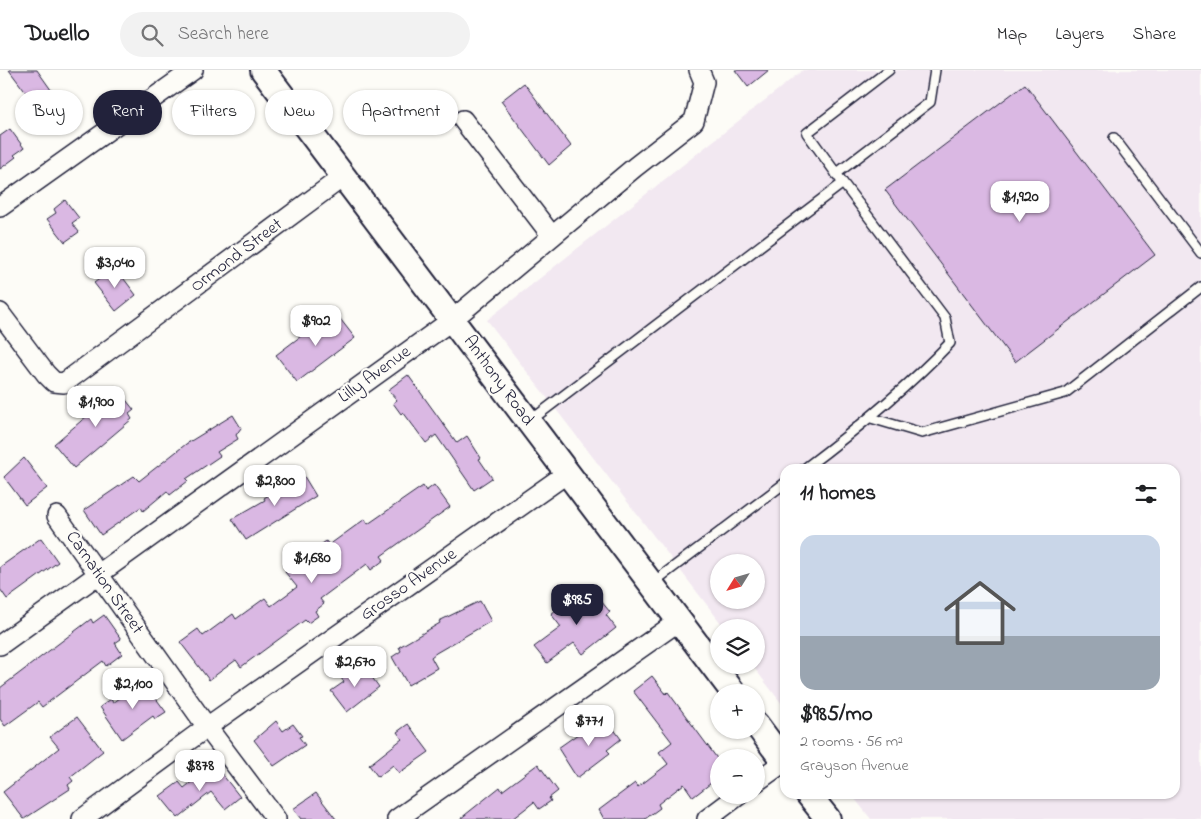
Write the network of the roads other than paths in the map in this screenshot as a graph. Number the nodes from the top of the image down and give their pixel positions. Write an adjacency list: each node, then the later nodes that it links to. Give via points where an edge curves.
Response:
1 (193, 70): 11 (street)
2 (263, 70): 9 (street, Anthony Road)
3 (699, 70): 12 (street, Lilly Avenue, via 704,82 694,121)
4 (889, 70): 8 (lane, via 807,133)
5 (935, 70): 8 (lane, via 930,102)
6 (463, 120): 12 (street)
7 (1114, 138): 13 (lane)
8 (836, 174): 10 (lane)
9 (344, 176): 15 (street, Ormond Street, via 64,383 54,382 46,374); 16 (street, Anthony Road)
10 (843, 183): 17 (lane, via 946,318 950,343 919,376); 18 (lane)
11 (0, 206)
12 (552, 236): 16 (street, Lilly Avenue)
13 (1201, 253)
14 (1201, 287): 17 (lane, via 1065,393 922,433)
15 (0, 313)
16 (452, 320): 18 (street, Anthony Road); 23 (street, Lilly Avenue)
17 (871, 418): 19 (lane)
18 (528, 422): 20 (street, Anthony Road)
19 (811, 464)
20 (566, 474): 24 (street, Anthony Road); 28 (street, Grosso Avenue)
21 (780, 487): 24 (lane)
22 (57, 516): 23 (street, Carnation Street)
23 (98, 574): 26 (street, Lilly Avenue); 28 (street, Carnation Street)
24 (651, 584): 25 (street, Anthony Road)
25 (680, 621): 27 (street, Anthony Road); 37 (street)
26 (0, 645)
27 (727, 684)
28 (207, 727): 35 (street, Grosso Avenue); 36 (street, Carnation Street)
29 (765, 736): 30 (street)
30 (780, 757)
31 (780, 765): 32 (street)
32 (765, 776)
33 (812, 799): 39 (street)
34 (727, 804): 38 (street)
35 (82, 819)
36 (276, 819)
37 (398, 819)
38 (707, 819)
39 (828, 819)

